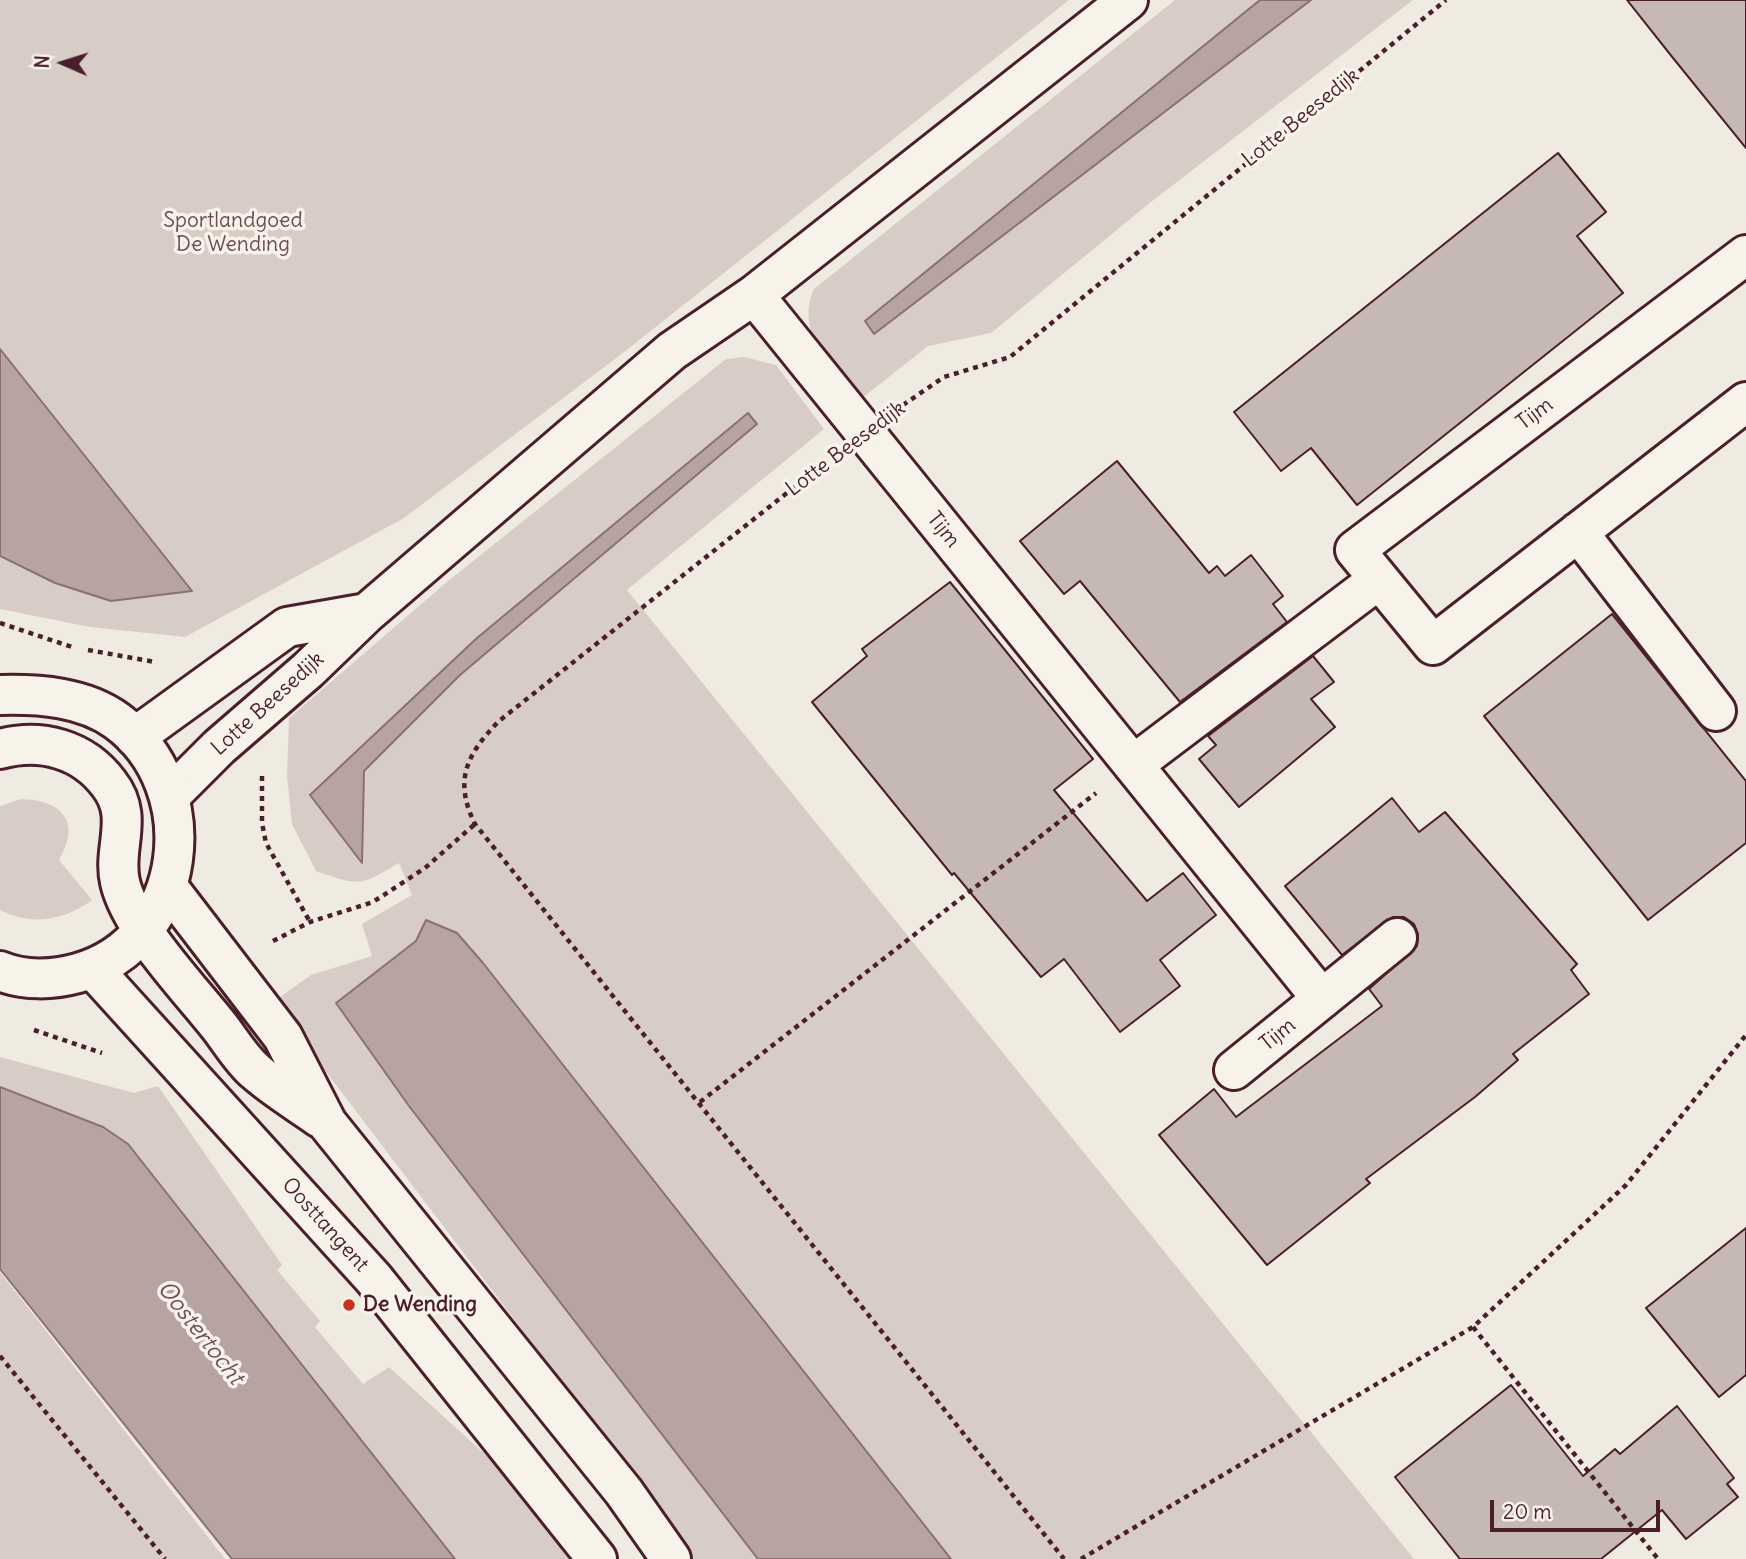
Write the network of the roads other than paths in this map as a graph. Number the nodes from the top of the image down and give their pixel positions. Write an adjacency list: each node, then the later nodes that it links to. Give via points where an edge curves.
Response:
1 (1128, 0): 3 (street, Lotte Beesedijk)
2 (1746, 255): 6 (street, Tijm, via 1355,550)
3 (754, 295): 7 (street, Lotte Beesedijk, via 673,351); 13 (street, Tijm)
4 (1746, 402): 5 (street, Tijm)
5 (1578, 532): 6 (street, Tijm, via 1433,645); 9 (street)
6 (1378, 580): 13 (street)
7 (367, 613): 10 (street, Lotte Beesedijk, via 287,627); 14 (street, Lotte Beesedijk)
8 (0, 695): 10 (street, via 47,695 92,708)
9 (1716, 711)
10 (135, 737): 12 (street, Lotte Beesedijk); 14 (street, via 158,767)
11 (0, 749): 12 (street, via 33,744)
12 (84, 759): 16 (street, via 112,787 120,809 124,833 119,881)
13 (1133, 765): 20 (street, Tijm)
14 (170, 796): 15 (street, via 176,826)
15 (168, 887): 16 (street); 22 (street, via 283,1037)
16 (145, 931): 18 (street); 22 (street, via 254,1070)
17 (1396, 938): 20 (street, Tijm)
18 (93, 969): 19 (street, via 36,978); 23 (street, Oosttangent, via 374,1279)
19 (0, 971)
20 (1322, 999): 21 (street, Tijm)
21 (1234, 1070)
22 (327, 1123): 24 (street, via 624,1492)
23 (597, 1559)
24 (671, 1559)

